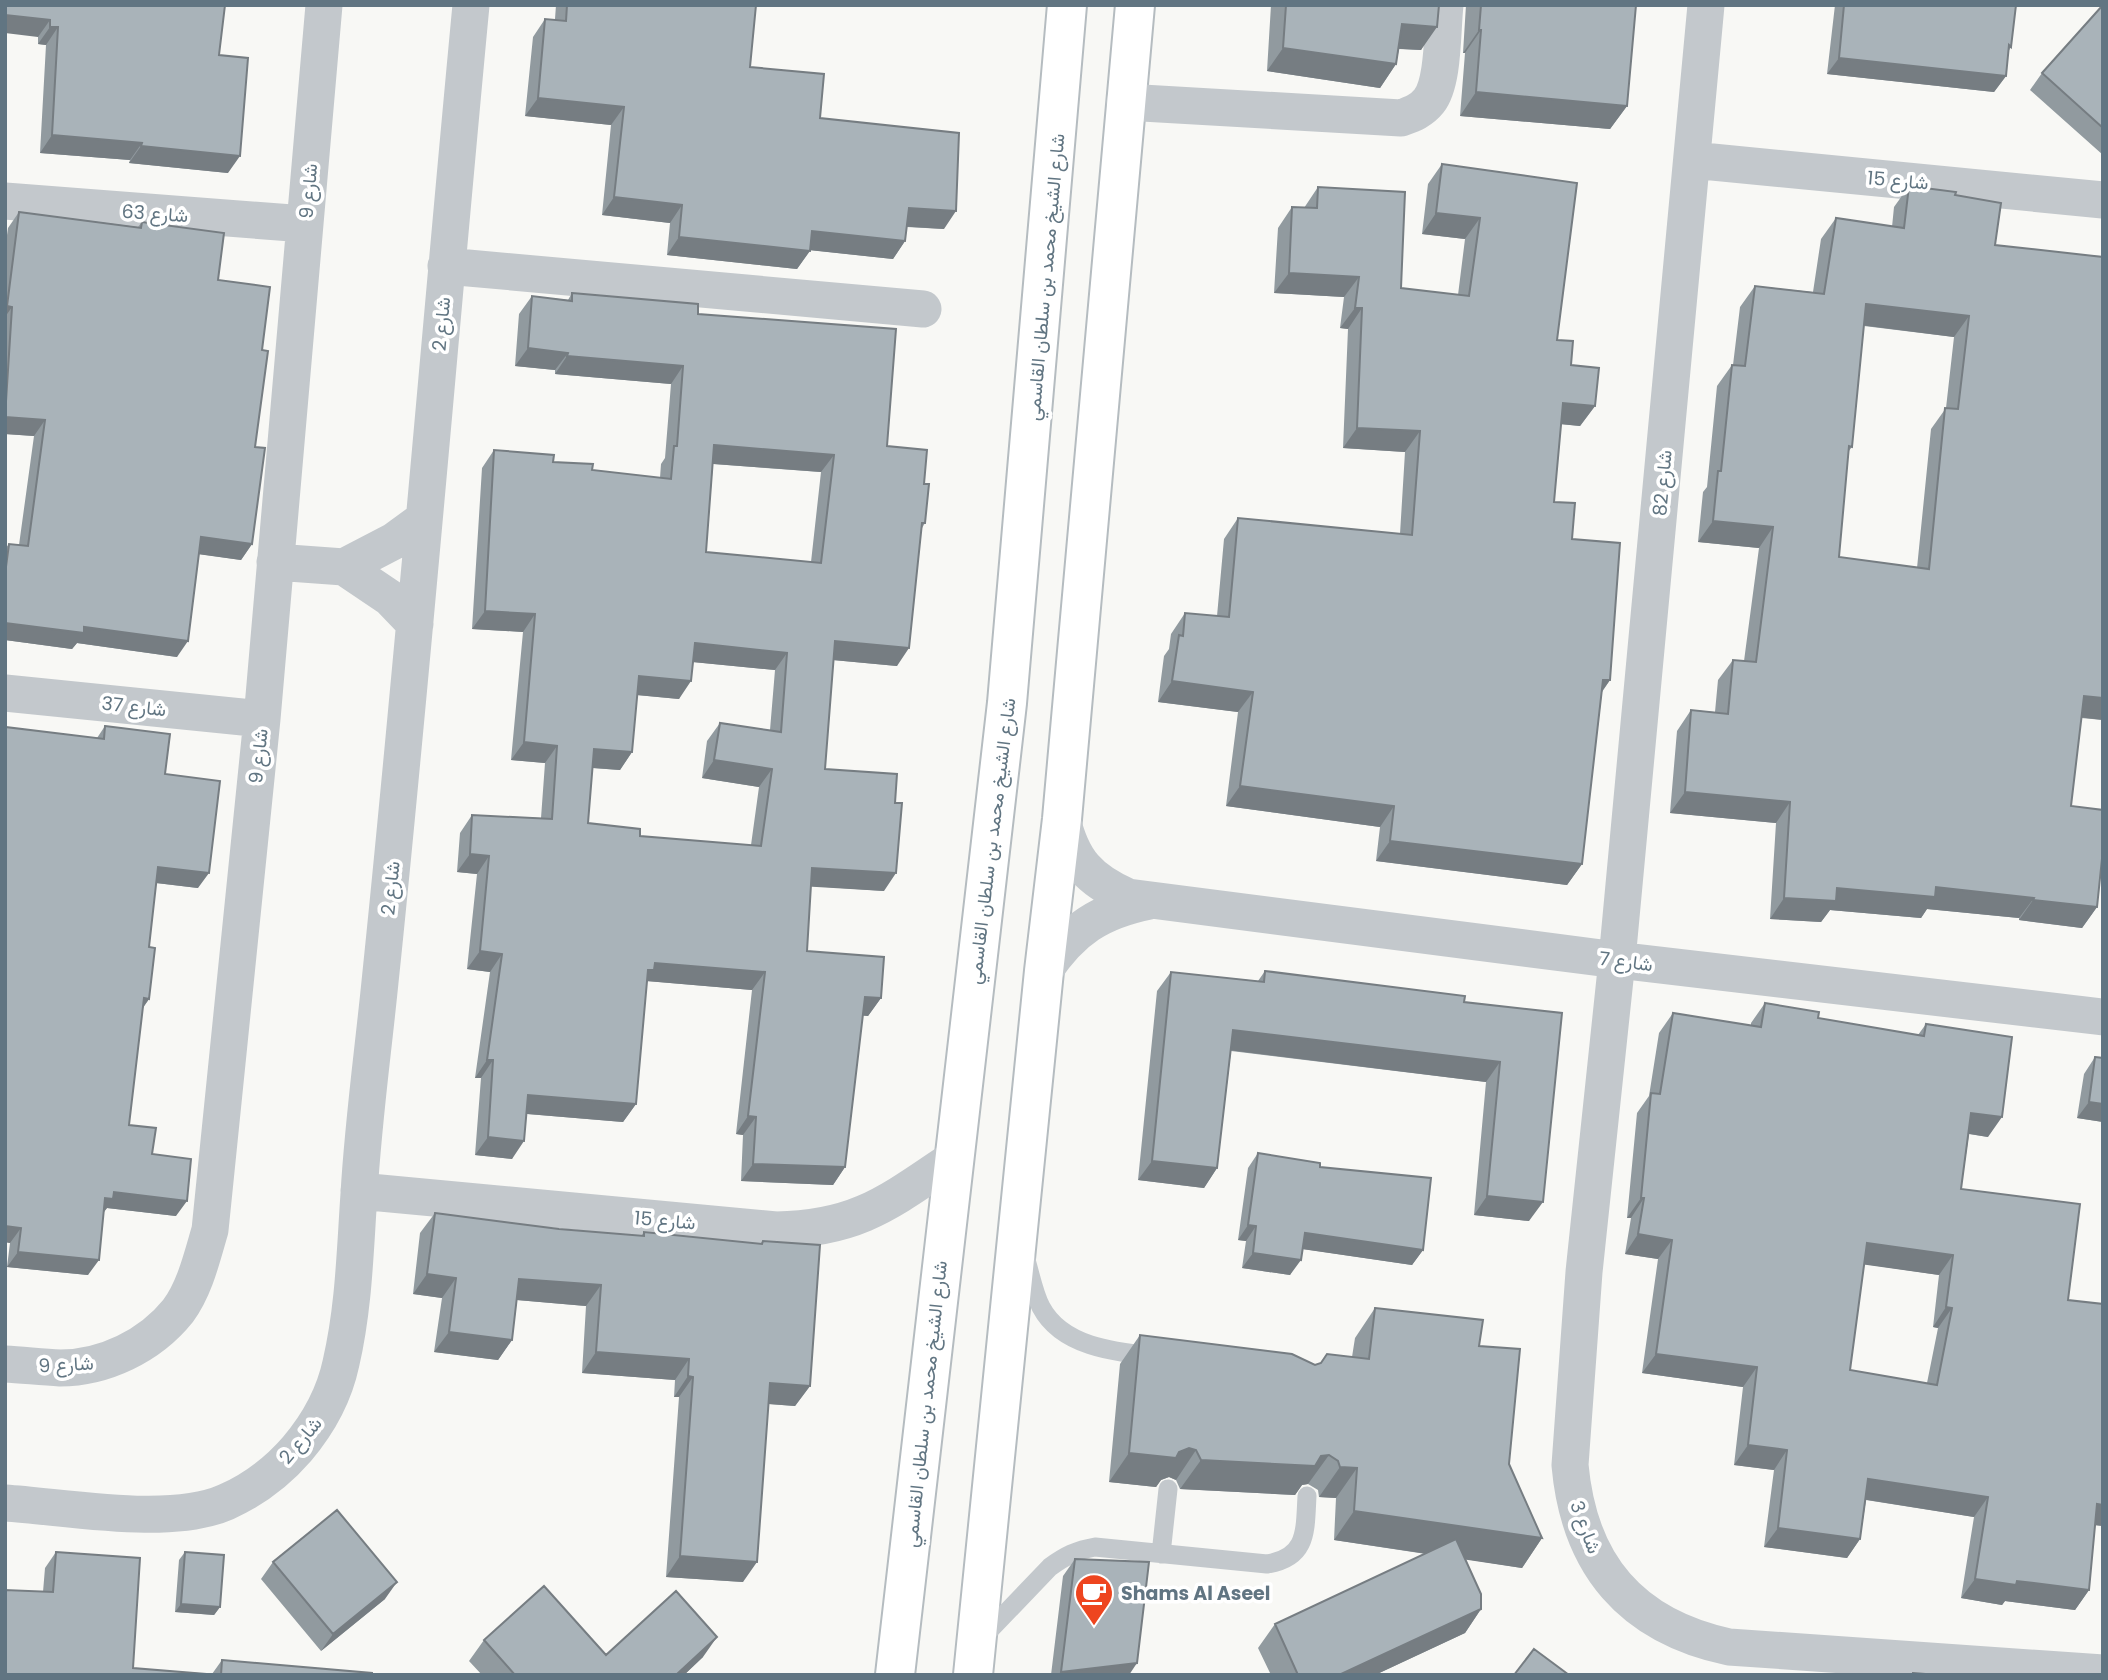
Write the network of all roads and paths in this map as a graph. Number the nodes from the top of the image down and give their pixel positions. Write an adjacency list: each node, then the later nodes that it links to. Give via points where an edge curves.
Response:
1 (324, 5): 11 (street, شارع 9)
2 (471, 5): 12 (street, شارع 2)
3 (1067, 5): 25 (main road, شارع الشيخ محمد بن سلطان القاسمي, via 1008,690)
4 (1135, 5): 7 (main road)
5 (1445, 5): 7 (street, via 1437,86 1417,112 1401,118)
6 (1706, 5): 8 (street, شارع 82)
7 (1125, 102): 20 (main road)
8 (1692, 160): 9 (street, شارع 15); 22 (street, شارع 82)
9 (2103, 200)
10 (5, 201): 11 (street, شارع 63)
11 (305, 225): 15 (street, شارع 9)
12 (446, 266): 13 (street); 14 (street, شارع 2)
13 (923, 309)
14 (424, 519): 16 (street); 17 (street, شارع 2)
15 (275, 562): 16 (street); 19 (street, شارع 9)
16 (344, 567): 17 (street, via 390,598)
17 (415, 624): 26 (street, شارع 2)
18 (5, 693): 19 (street, شارع 37)
19 (262, 719): 29 (street, شارع 9, via 210,1230 199,1269 178,1310 146,1342 106,1362 62,1368)
20 (1062, 819): 21 (street, شارع 7, via 1076,859 1091,876 1128,897); 23 (main road)
21 (1149, 901): 22 (street, شارع 7); 23 (street, شارع 7, via 1123,906 1078,931)
22 (1617, 960): 24 (street, شارع 7); 35 (street, شارع 3, via 1584,1272 1570,1465 1579,1522 1591,1549 1606,1574 1648,1615 1701,1641)
23 (1044, 971): 27 (main road)
24 (2103, 1017)
25 (953, 1158): 26 (street, شارع 15, via 864,1215 806,1230); 37 (main road, شارع الشيخ محمد بن سلطان القاسمي)
26 (359, 1191): 32 (street, شارع 2, via 350,1314 334,1393 295,1451 261,1482 223,1503 169,1512)
27 (1018, 1232): 28 (lane, via 1041,1308 1058,1327 1102,1350); 34 (main road)
28 (1168, 1358)
29 (5, 1364)
30 (1168, 1489): 33 (lane)
31 (1307, 1496): 33 (lane, via 1301,1544 1281,1562)
32 (5, 1503)
33 (1161, 1554): 34 (lane, via 1095,1548 1063,1557)
34 (975, 1659)
35 (2006, 1671): 36 (street, شارع 3)
36 (2103, 1673)
37 (895, 1675)

